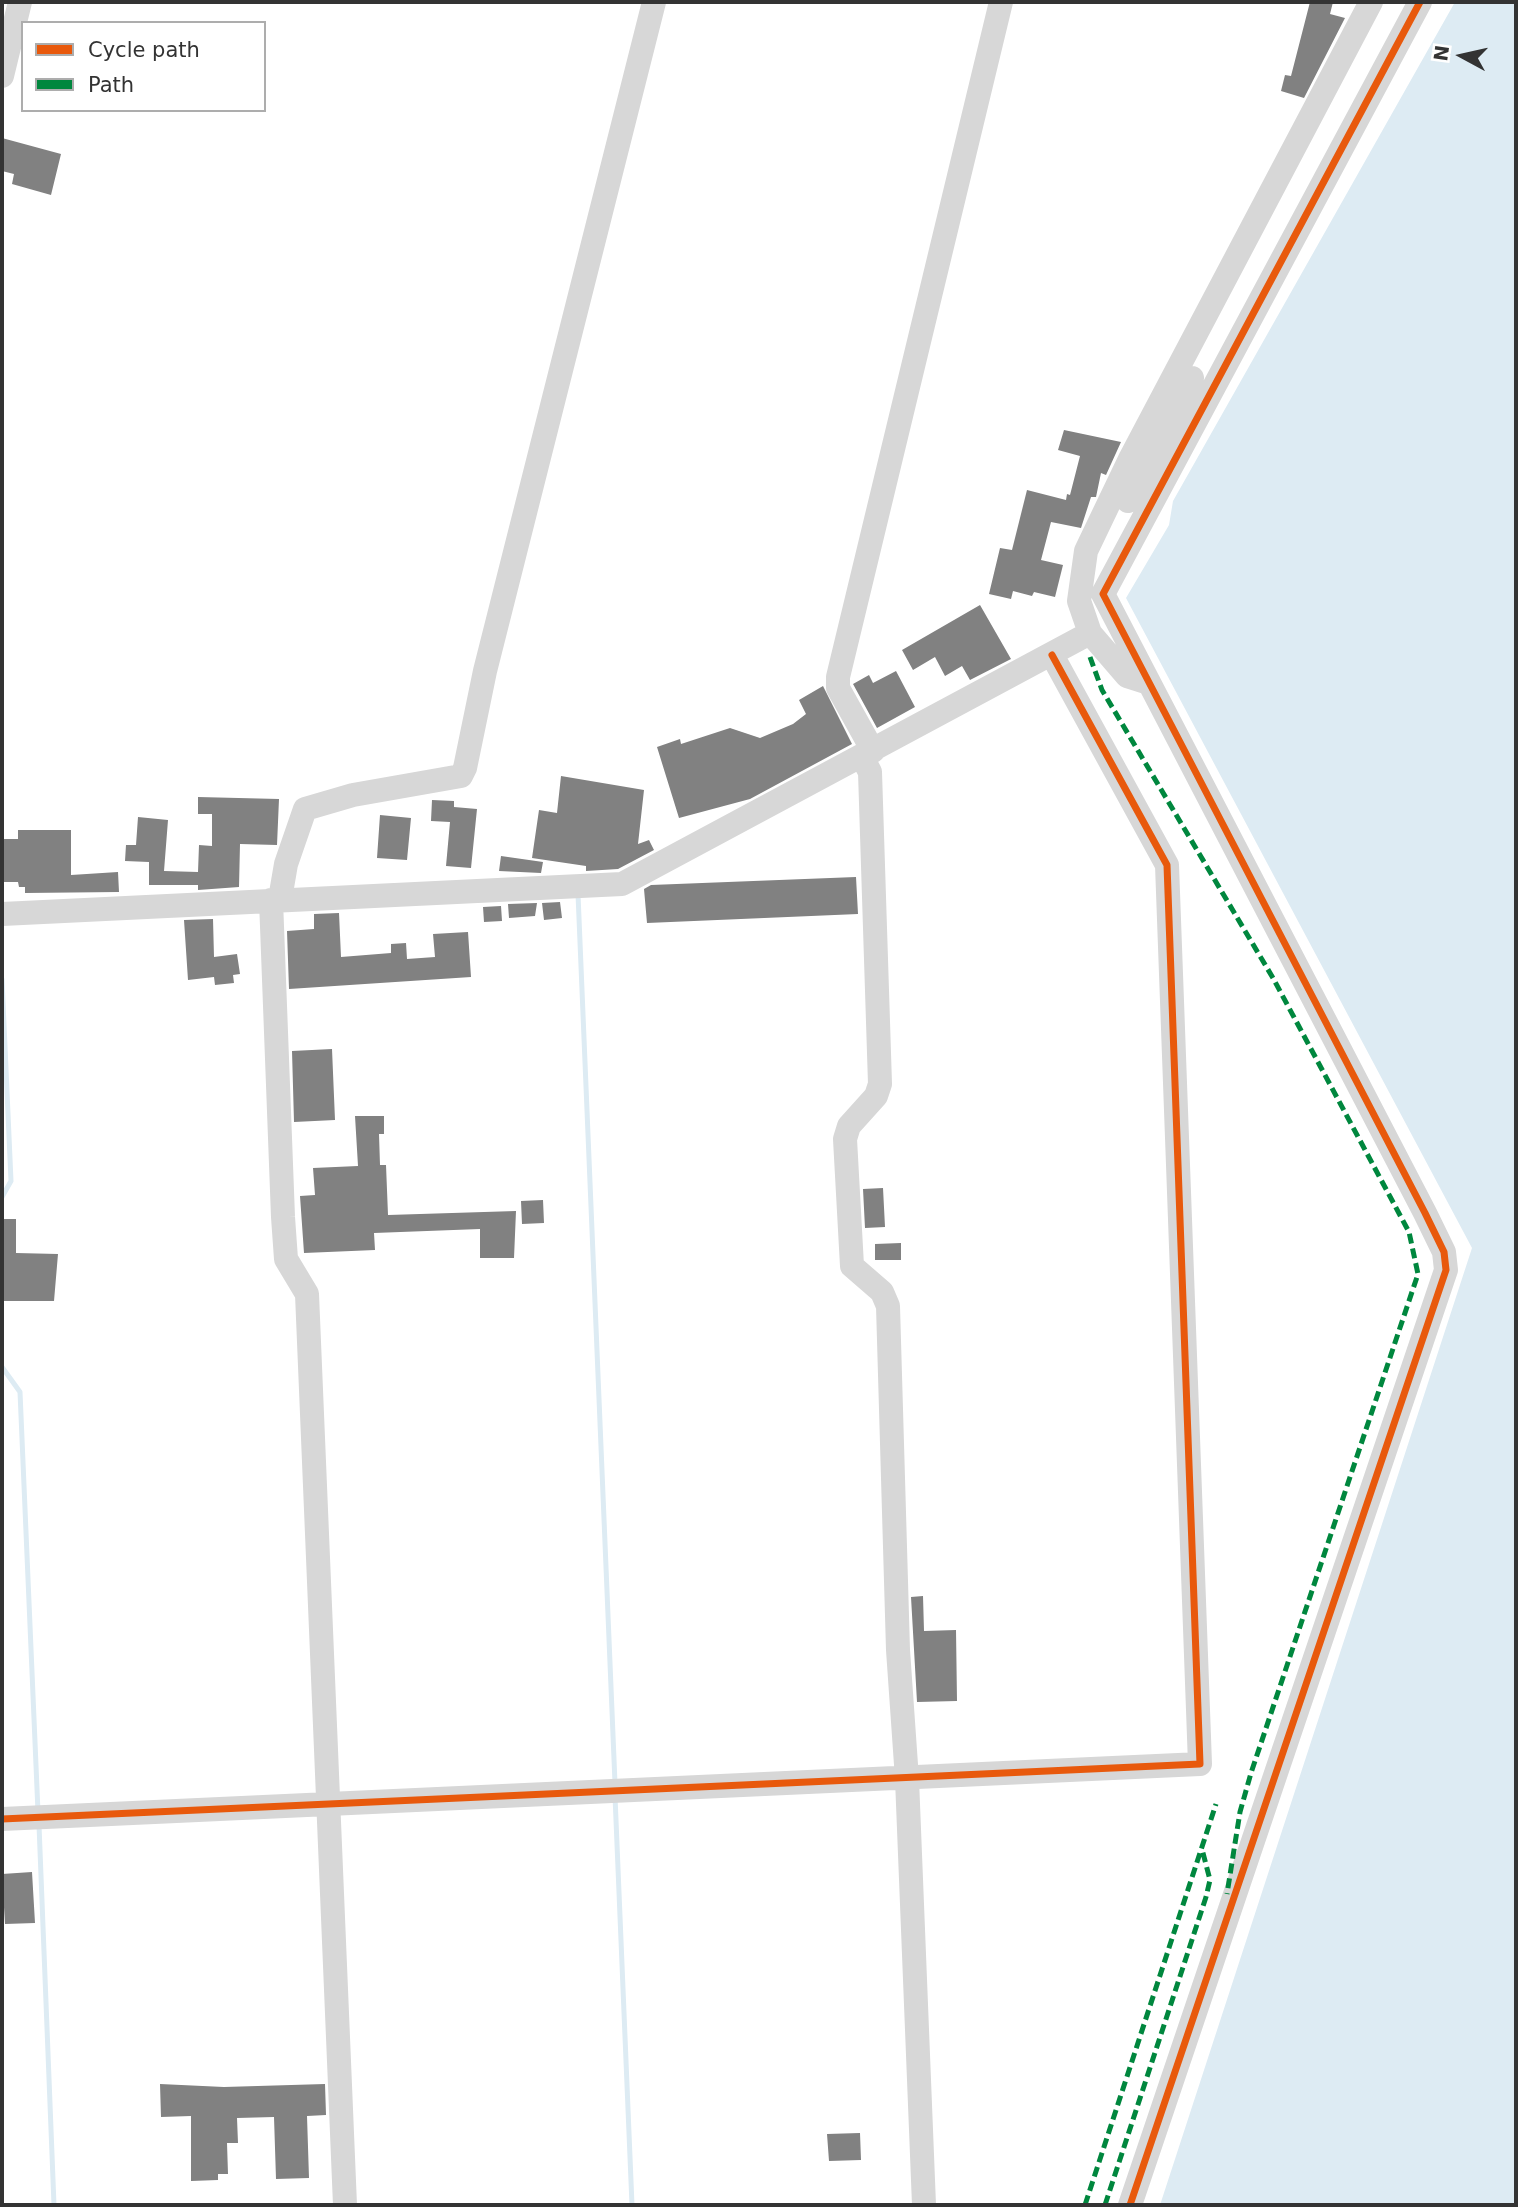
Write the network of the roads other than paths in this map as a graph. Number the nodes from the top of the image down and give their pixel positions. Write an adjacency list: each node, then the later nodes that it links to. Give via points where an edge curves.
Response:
1 (20, 2): 7 (street)
2 (654, 2): 14 (street, via 465,768 461,776 305,809)
3 (1001, 2): 13 (street, via 838,677 838,688)
4 (1371, 2): 9 (street)
5 (1388, 2): 9 (street, via 1121,513)
6 (1420, 2): 8 (street)
7 (2, 76)
8 (1139, 527): 10 (street, via 1116,538); 12 (street, via 1103,594)
9 (1086, 551): 10 (street)
10 (1079, 601): 11 (street)
11 (1071, 644): 12 (street, via 1127,676); 13 (street); 16 (street, via 1167,865 1199,1764)
12 (1149, 683): 21 (street, via 1425,1213 1444,1252 1446,1270)
13 (868, 754): 14 (street, via 622,884); 16 (street, via 880,1084 876,1096 849,1126 845,1139 852,1266 882,1293 888,1306 898,1650)
14 (276, 899): 15 (street); 17 (street, via 282,1217 286,1259 307,1294)
15 (2, 914)
16 (907, 1779): 17 (street); 20 (street)
17 (328, 1805): 18 (street); 19 (street)
18 (2, 1819)
19 (345, 2205)
20 (924, 2205)
21 (1130, 2205)

